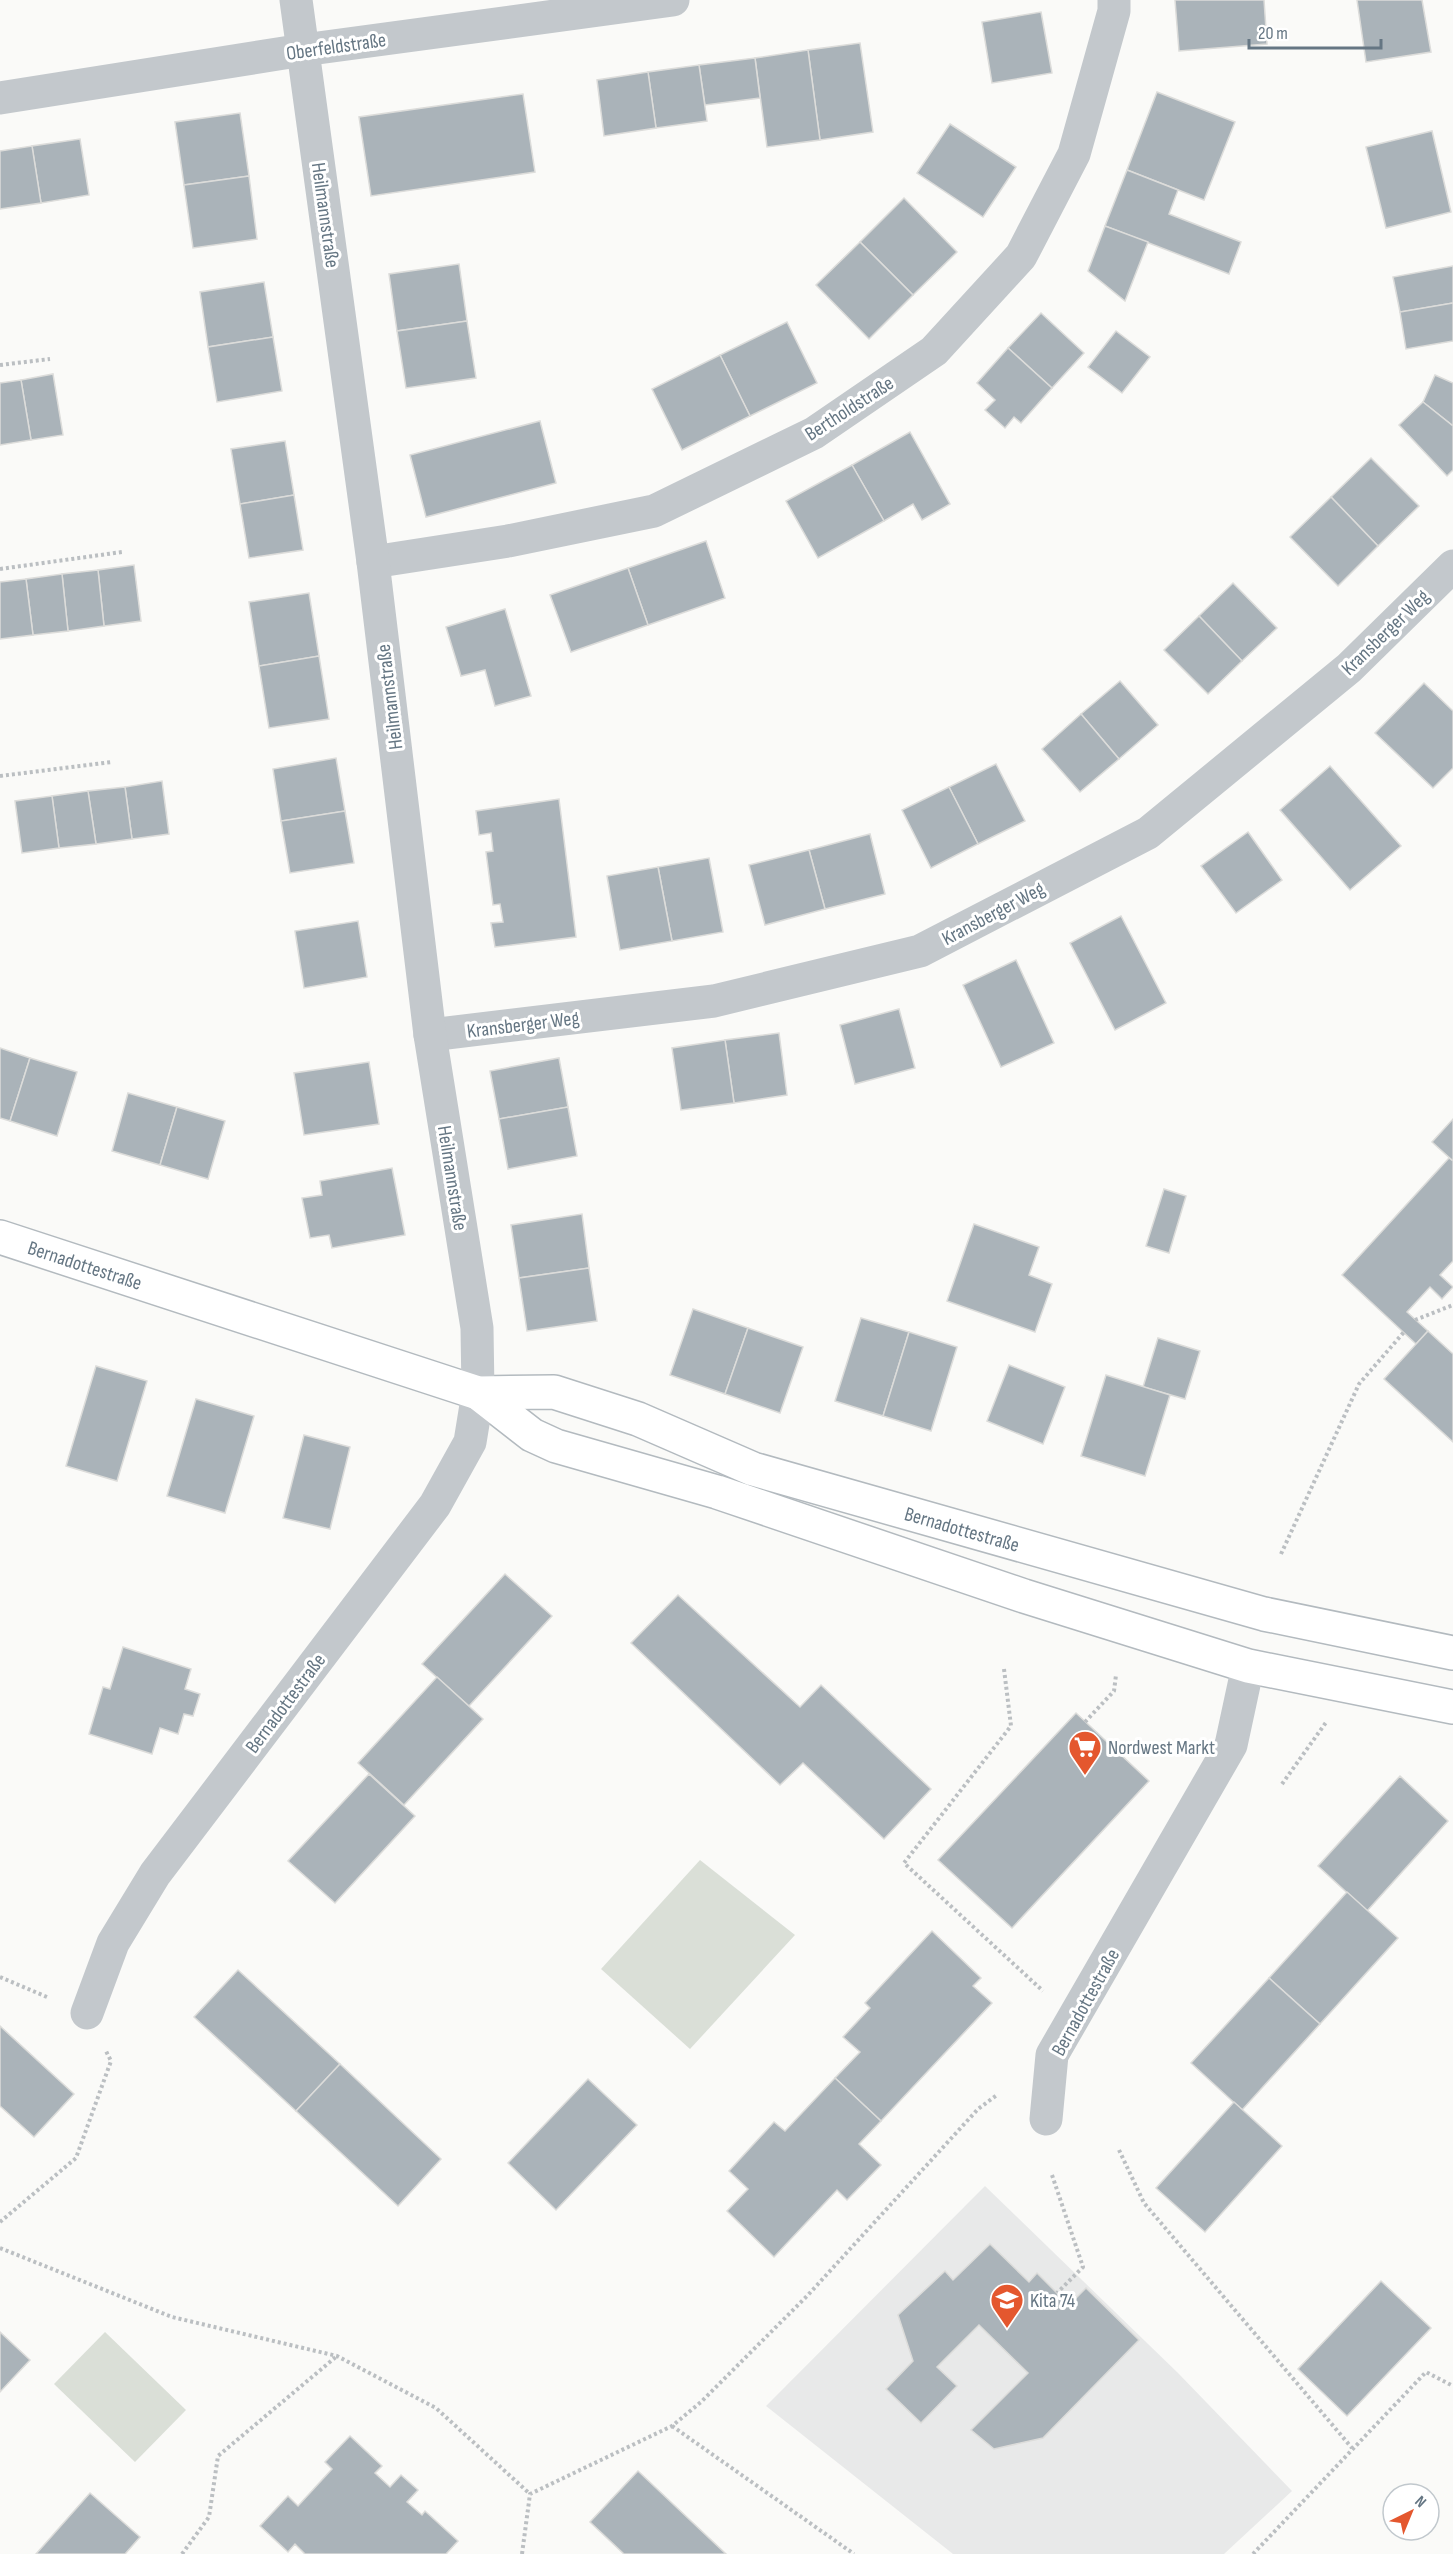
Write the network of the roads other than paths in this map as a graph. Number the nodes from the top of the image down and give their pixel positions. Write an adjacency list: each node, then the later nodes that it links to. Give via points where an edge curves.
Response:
1 (296, 0): 4 (street, Heilmannstraße)
2 (673, 0): 4 (street, Oberfeldstraße)
3 (1114, 0): 6 (street, Bertholdstraße, via 1074,154 1021,256 934,351 814,433 654,510 507,541)
4 (303, 50): 5 (street, Oberfeldstraße); 6 (street, Heilmannstraße)
5 (0, 98)
6 (373, 562): 8 (street, Heilmannstraße)
7 (1453, 566): 8 (street, Kransberger Weg, via 1349,668 1148,832 920,951 714,1001)
8 (430, 1035): 10 (street, Heilmannstraße, via 477,1328)
9 (0, 1237): 10 (street, Bernadottestraße)
10 (478, 1393): 11 (street, Bernadottestraße, via 554,1392 638,1419 764,1472 1264,1614); 12 (street, Bernadottestraße, via 532,1435 556,1446 717,1492 1024,1596); 14 (street, Bernadottestraße, via 470,1442 435,1505 155,1874 113,1943)
11 (1453, 1653)
12 (1248, 1666): 13 (street, Bernadottestraße); 15 (street, Bernadottestraße, via 1231,1745 1052,2055)
13 (1453, 1707)
14 (87, 2013)
15 (1046, 2119)

